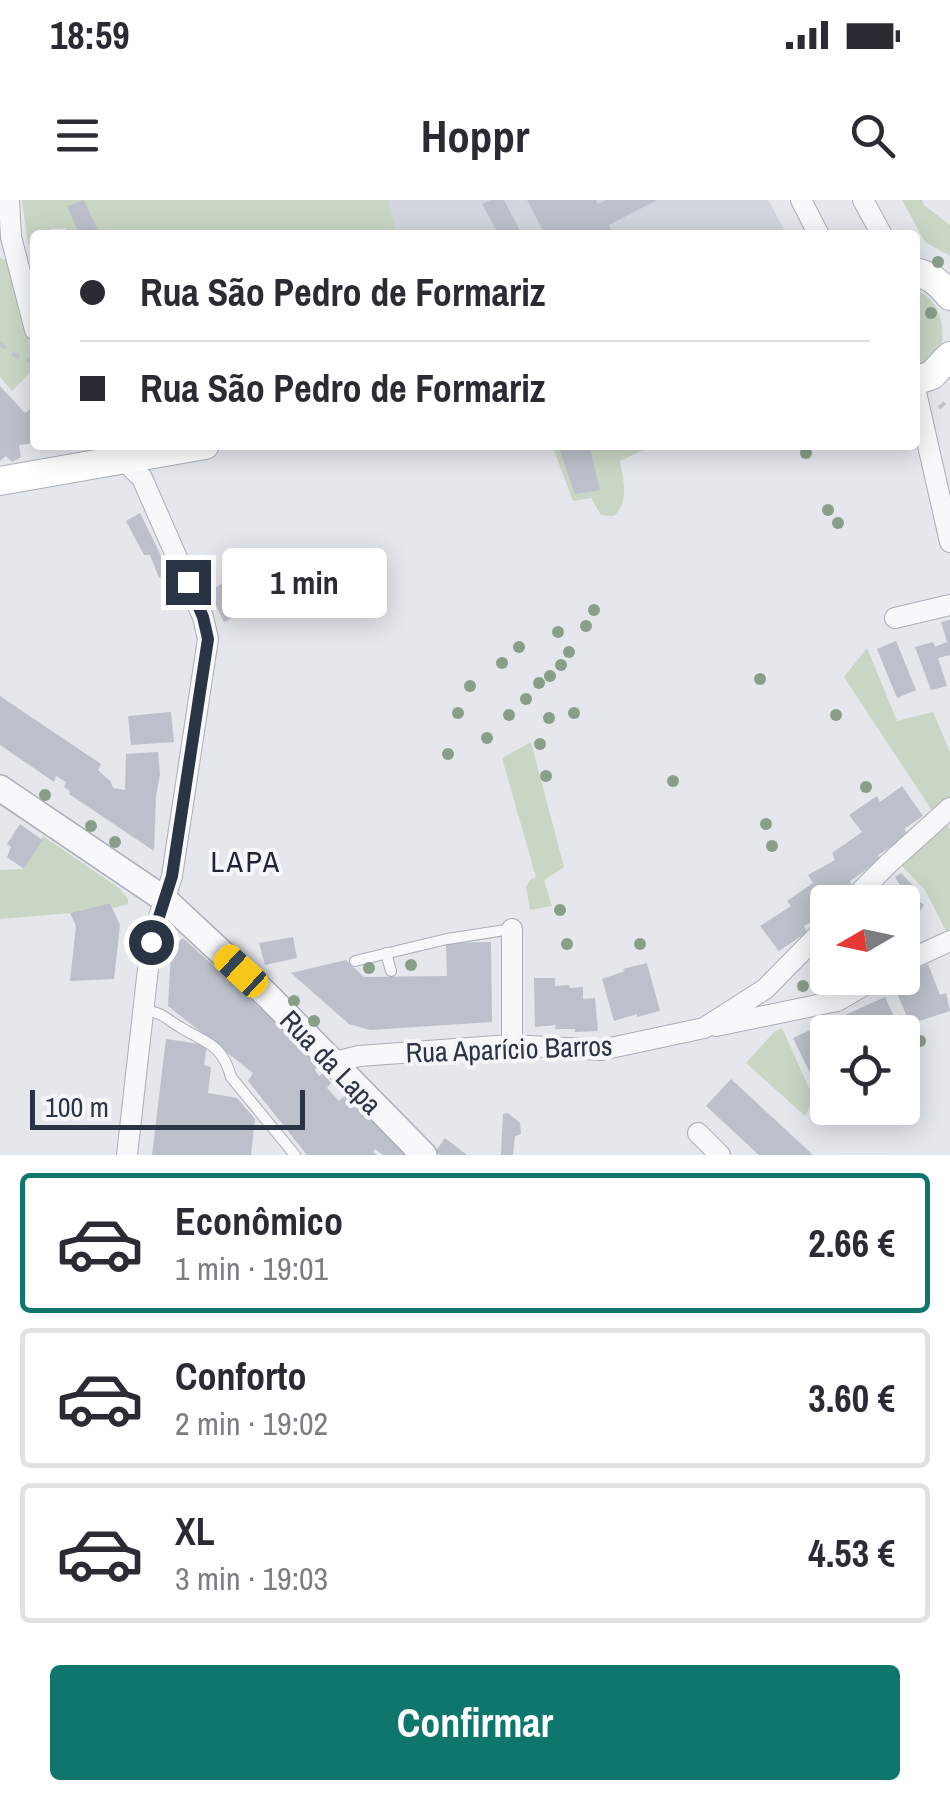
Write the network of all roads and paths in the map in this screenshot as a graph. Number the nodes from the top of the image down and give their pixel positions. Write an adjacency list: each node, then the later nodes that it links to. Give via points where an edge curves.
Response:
1 (10, 200): 8 (street, via 11,237)
2 (801, 200): 4 (street)
3 (863, 200): 5 (street)
4 (816, 230)
5 (879, 230)
6 (920, 273): 7 (main road)
7 (950, 296)
8 (30, 311)
9 (0, 343): 11 (path)
10 (950, 356): 12 (main road)
11 (30, 361)
12 (920, 381)
13 (920, 407): 17 (street)
14 (142, 450): 15 (main road)
15 (117, 452): 16 (main road); 23 (street, via 142,478 208,639)
16 (0, 481)
17 (950, 542)
18 (950, 605): 19 (street)
19 (895, 618)
20 (0, 788): 23 (street, Rua da Lapa)
21 (950, 808): 22 (street)
22 (867, 885)
23 (164, 899): 33 (street); 37 (street, Rua da Lapa)
24 (512, 929): 27 (lane); 36 (street)
25 (950, 941): 28 (street)
26 (810, 943): 31 (street, Rua Aparício Barros)
27 (386, 952): 29 (lane); 30 (lane)
28 (920, 955)
29 (354, 961)
30 (390, 971)
31 (770, 983): 34 (street, via 771,1003); 35 (street, Rua Aparício Barros)
32 (847, 995): 34 (street)
33 (143, 1010): 39 (street); 40 (lane, via 160,1012 217,1050)
34 (784, 1012): 35 (street)
35 (704, 1028): 36 (street, Rua Aparício Barros, via 601,1050)
36 (512, 1045): 37 (street, Rua Aparício Barros)
37 (331, 1062): 41 (street, Rua da Lapa)
38 (698, 1133): 42 (street)
39 (127, 1155)
40 (295, 1155)
41 (424, 1155)
42 (720, 1155)

